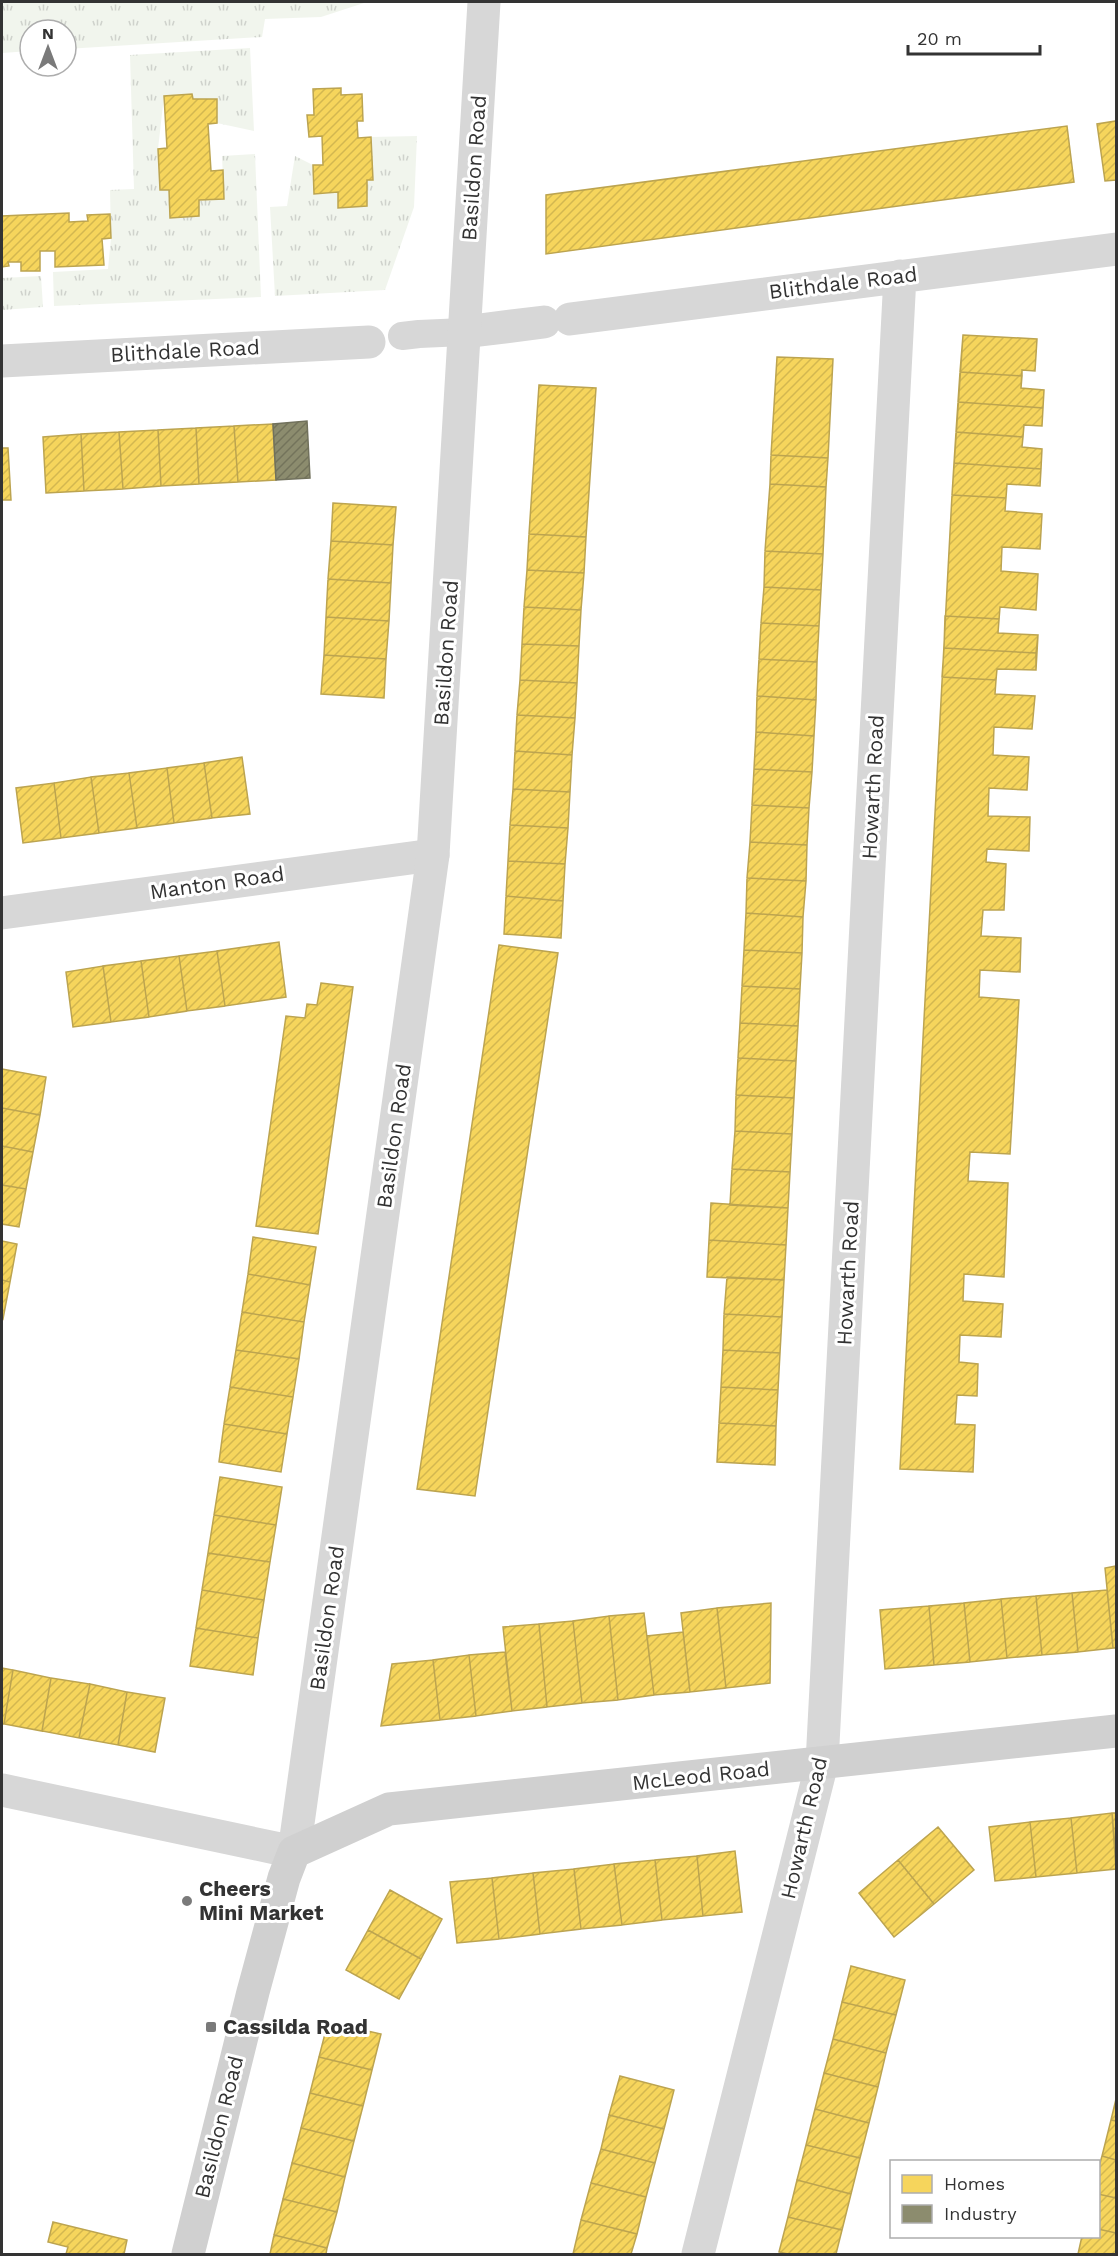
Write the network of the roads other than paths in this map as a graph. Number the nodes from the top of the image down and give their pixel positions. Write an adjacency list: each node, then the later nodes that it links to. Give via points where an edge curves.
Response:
1 (484, 2): 4 (street, Basildon Road)
2 (1116, 249): 3 (street, Blithdale Road)
3 (900, 276): 4 (street, Blithdale Road); 11 (street, Howarth Road)
4 (464, 332): 5 (street); 8 (street, Basildon Road)
5 (402, 336)
6 (369, 342): 7 (street, Blithdale Road)
7 (2, 361)
8 (434, 855): 9 (street, Manton Road); 13 (street, Basildon Road)
9 (2, 913)
10 (1116, 1731): 11 (main road, McLeod Road)
11 (822, 1763): 13 (main road, McLeod Road, via 389,1809); 15 (street, Howarth Road)
12 (2, 1791): 13 (street)
13 (294, 1852): 14 (main road, Basildon Road, via 253,1992)
14 (188, 2254)
15 (698, 2254)

